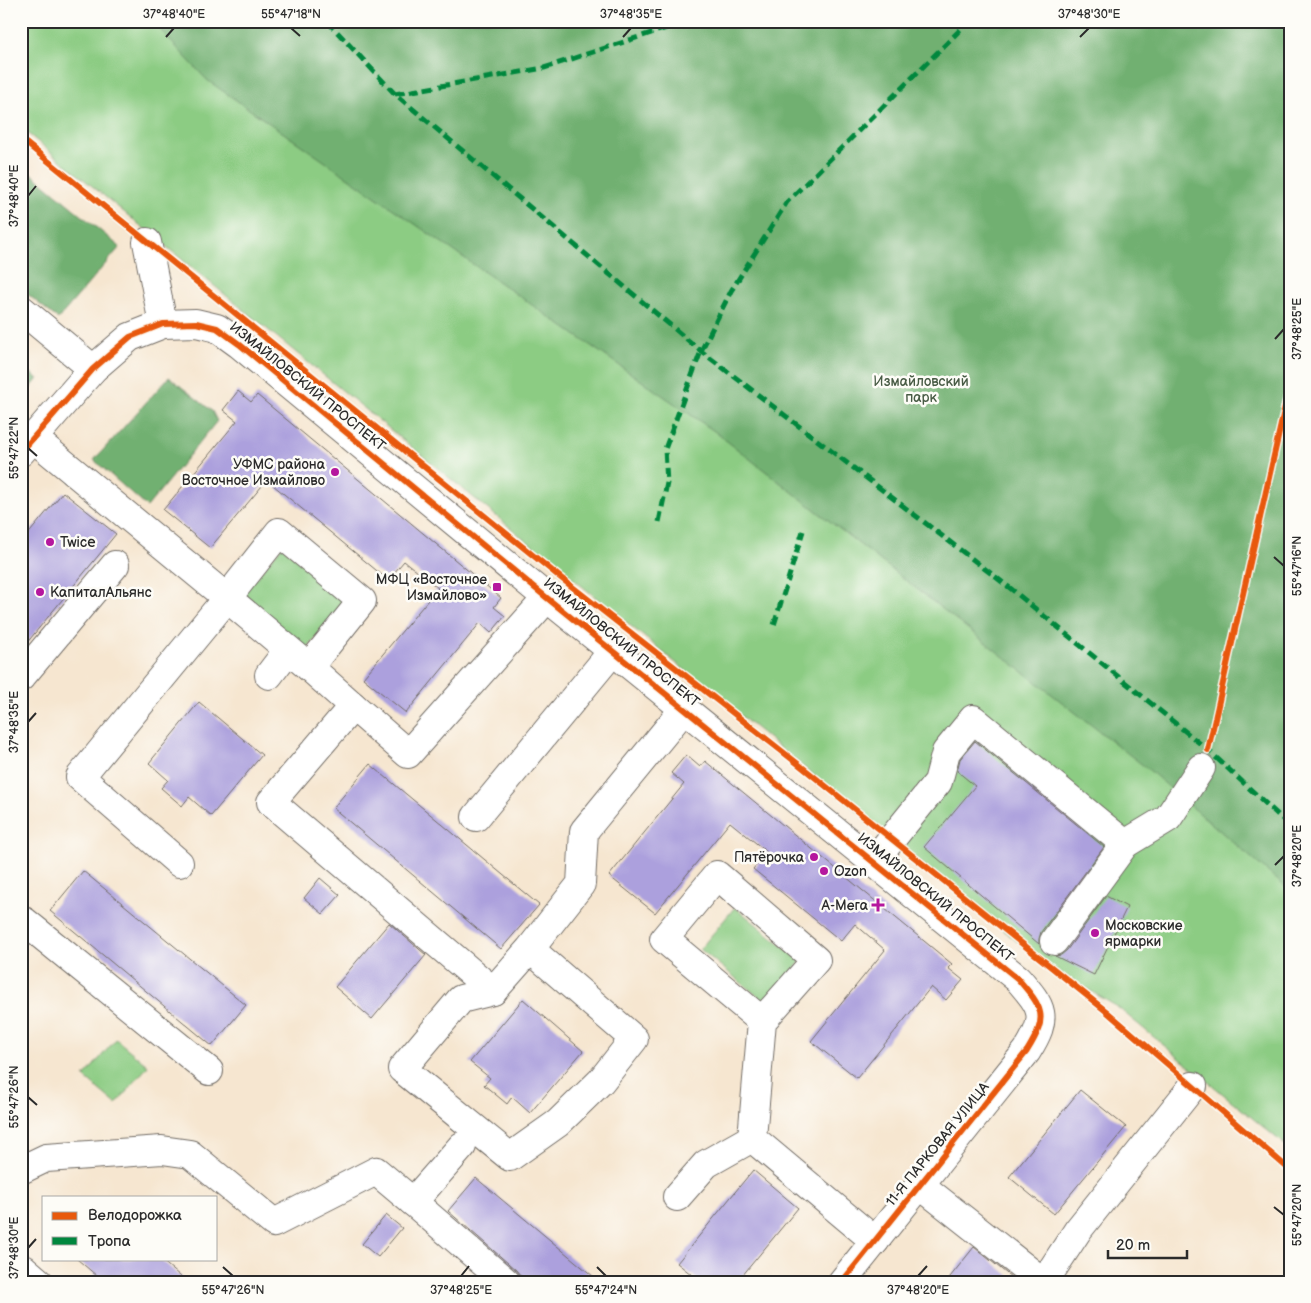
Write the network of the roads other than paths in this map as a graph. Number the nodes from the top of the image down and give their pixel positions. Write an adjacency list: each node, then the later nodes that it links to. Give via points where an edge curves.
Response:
1 (146, 242): 3 (street)
2 (21, 309): 4 (street)
3 (163, 324): 4 (street, ИЗМАЙЛОВСКИЙ ПРОСПЕКТ, via 130,337); 8 (street, ИЗМАЙЛОВСКИЙ ПРОСПЕКТ, via 196,323 217,328)
4 (93, 369): 5 (street, ИЗМАЙЛОВСКИЙ ПРОСПЕКТ)
5 (27, 445): 7 (street)
6 (115, 565): 12 (street)
7 (227, 598): 10 (street); 10 (street, via 280,532 362,601); 19 (street, via 80,777)
8 (547, 598): 9 (street, ИЗМАЙЛОВСКИЙ ПРОСПЕКТ); 13 (street, via 408,754)
9 (612, 650): 14 (street, ИЗМАЙЛОВСКИЙ ПРОСПЕКТ); 16 (street)
10 (298, 659): 11 (street); 13 (street)
11 (269, 675)
12 (21, 677)
13 (353, 706): 23 (street, via 271,802)
14 (684, 709): 18 (street, ИЗМАЙЛОВСКИЙ ПРОСПЕКТ); 22 (street, via 584,831 581,884)
15 (1201, 768): 17 (street, via 1168,818)
16 (476, 817)
17 (1125, 844): 18 (street, via 973,719 946,752 938,782); 21 (street)
18 (873, 862): 24 (street, ИЗМАЙЛОВСКИЙ ПРОСПЕКТ, via 1018,979 1036,999)
19 (179, 863)
20 (21, 924): 26 (street, via 24,921)
21 (1054, 941)
22 (530, 949): 23 (street); 23 (street, via 634,1039 601,1081 558,1123 510,1157 402,1069 461,999)
23 (493, 991)
24 (1042, 1018): 31 (street, 11-Я ПАРКОВАЯ УЛИЦА, via 1038,1034 1028,1051)
25 (762, 1021): 25 (street, via 816,960 717,875 664,939); 28 (street)
26 (209, 1071)
27 (1193, 1086): 37 (street, via 1078,1230)
28 (752, 1138): 32 (street, via 706,1164); 34 (street)
29 (462, 1146): 33 (street)
30 (21, 1170): 33 (street, via 46,1158 162,1150 190,1154 274,1223 376,1171)
31 (920, 1185): 34 (street, 11-Я ПАРКОВАЯ УЛИЦА); 37 (street)
32 (677, 1197)
33 (414, 1202): 35 (street)
34 (875, 1241): 36 (street, 11-Я ПАРКОВАЯ УЛИЦА)
35 (506, 1282)
36 (842, 1282)
37 (1043, 1282)

